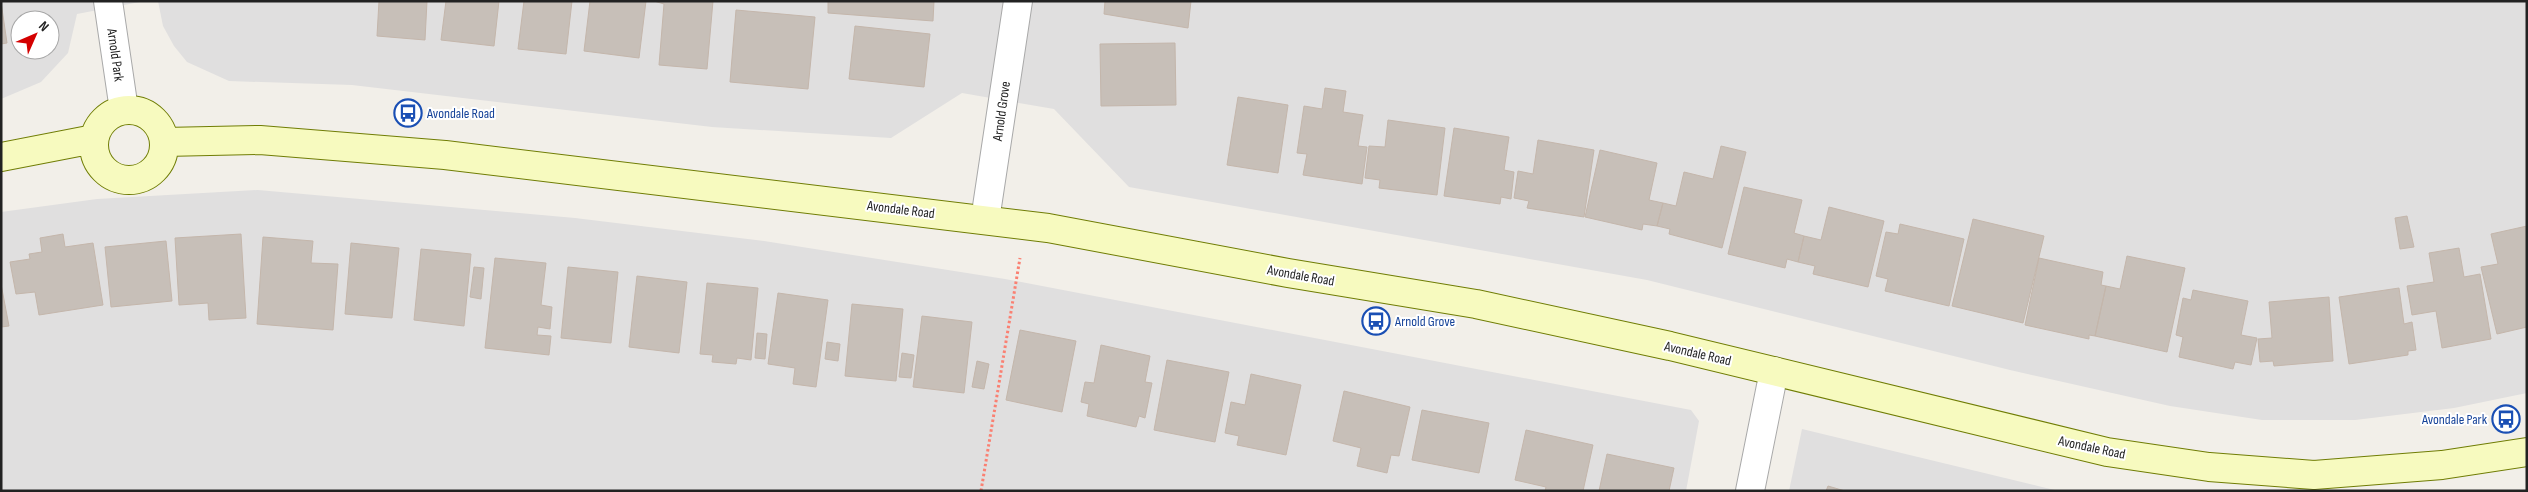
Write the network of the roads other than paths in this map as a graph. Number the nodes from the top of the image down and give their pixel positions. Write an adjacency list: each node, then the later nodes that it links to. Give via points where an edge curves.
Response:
1 (108, 1): 3 (street, Arnold Park)
2 (1018, 1): 7 (street, Arnold Grove)
3 (124, 110): 4 (street, via 104,119); 5 (street, via 141,112 155,121 162,131)
4 (94, 139): 5 (street, via 102,167 127,180 150,173 158,165); 6 (street)
5 (164, 148): 7 (street, Avondale Road, via 260,140 446,155)
6 (1, 157)
7 (985, 220): 8 (street, Avondale Road, via 1476,304)
8 (1774, 371): 9 (street, Avondale Road, via 2107,452 2209,467 2314,476 2442,465); 10 (street)
9 (2527, 452)
10 (1750, 491)

